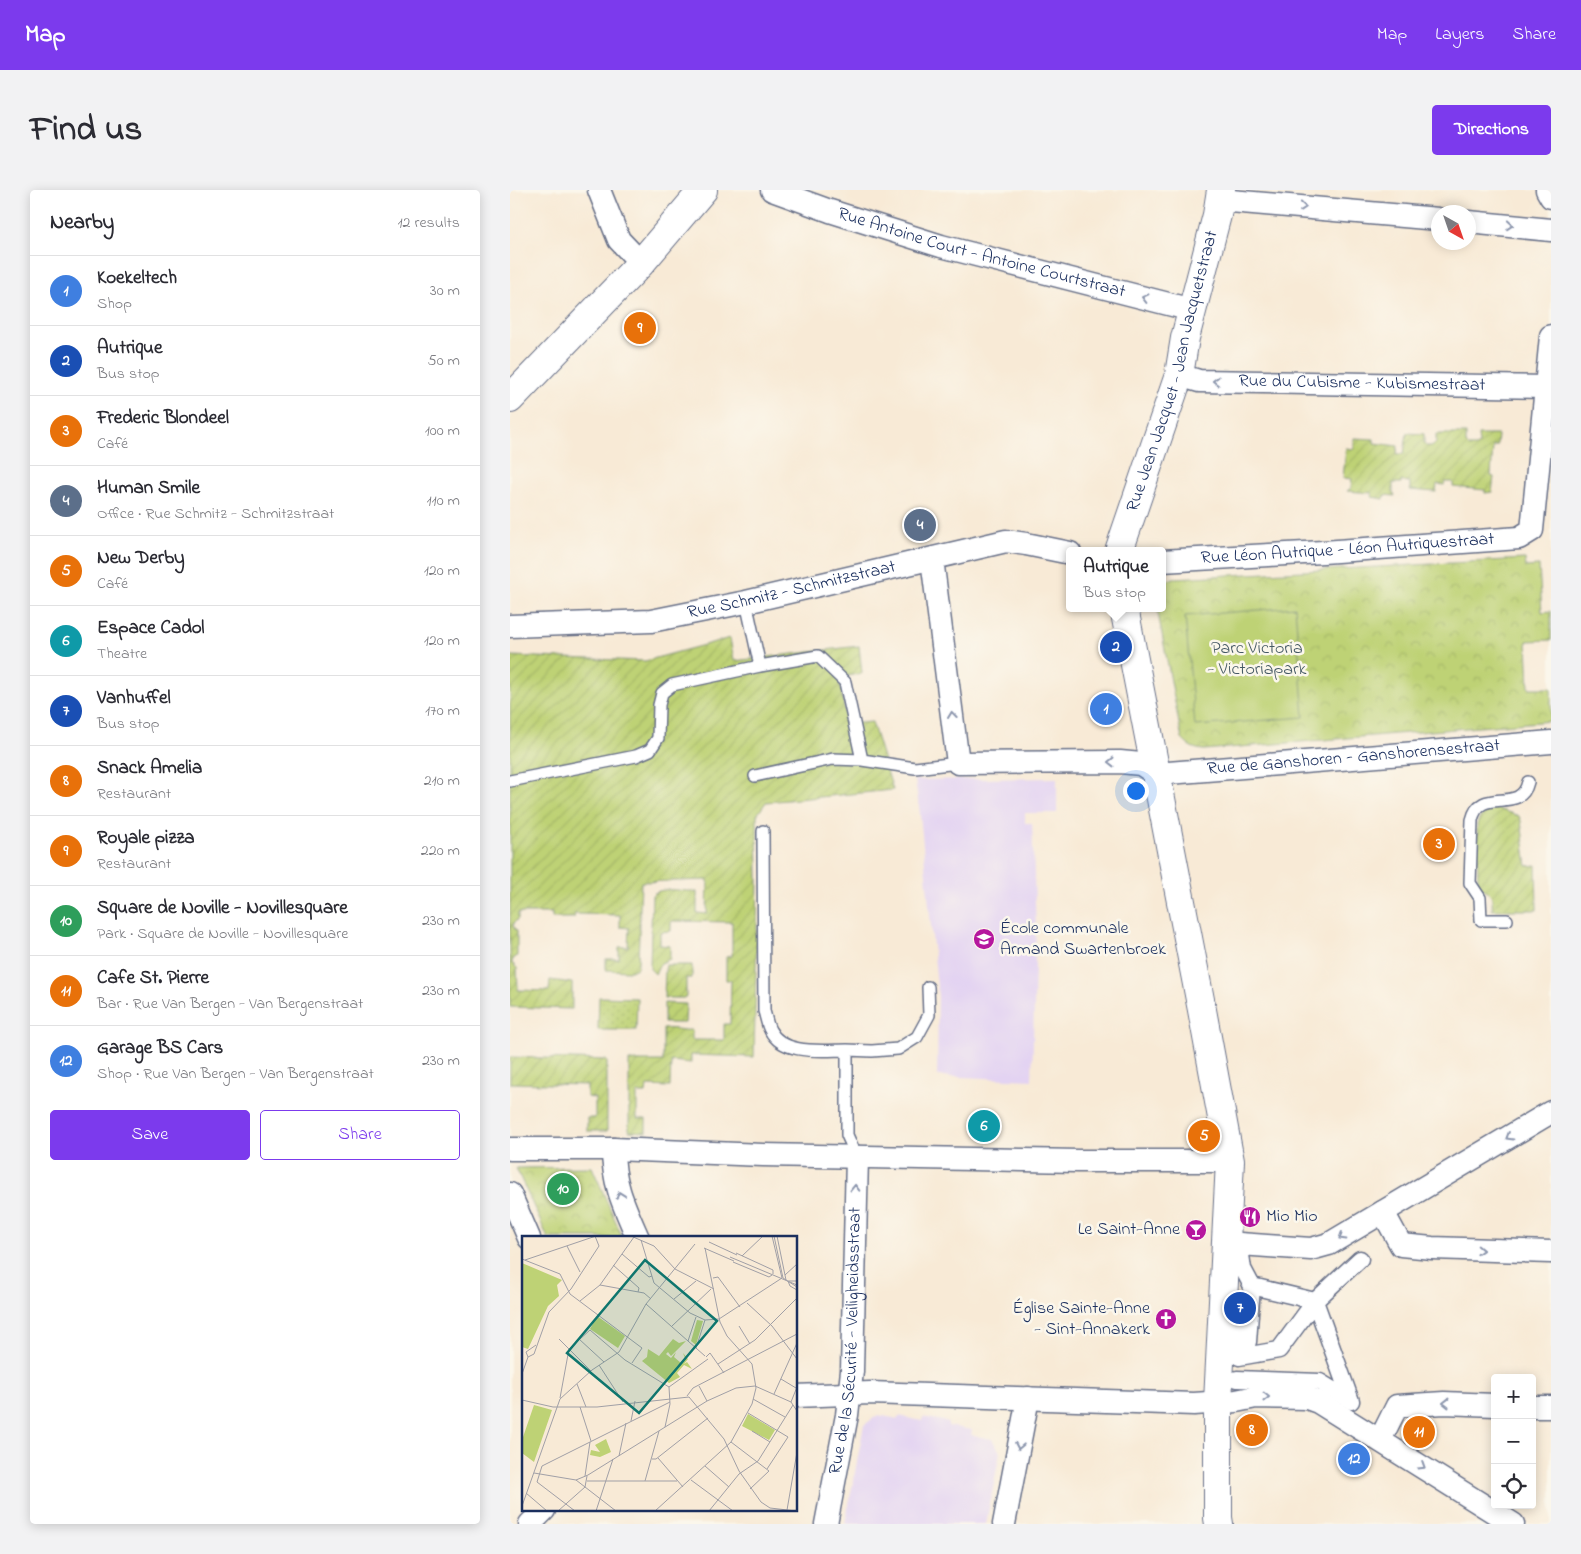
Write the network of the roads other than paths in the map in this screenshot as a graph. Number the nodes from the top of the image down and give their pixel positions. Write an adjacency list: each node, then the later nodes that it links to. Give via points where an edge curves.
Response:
1 (599, 190): 10 (street, via 619,240)
2 (702, 190): 10 (street)
3 (772, 190): 11 (street, Rue Antoine Court - Antoine Courtstraat, one-way to 3, via 941,246 830,212)
4 (1547, 190): 6 (street)
5 (1220, 195): 7 (street, one-way to 7); 11 (street, Rue Jean Jacquet - Jean Jacquetstraat)
6 (1551, 197)
7 (1431, 218)
8 (1476, 223): 9 (street, one-way to 9)
9 (1551, 230)
10 (641, 263): 15 (street)
11 (1192, 310): 13 (street, Rue Jean Jacquet - Jean Jacquetstraat)
12 (1551, 336): 14 (street)
13 (1179, 376): 14 (street, Rue du Cubisme - Kubismestraat, one-way to 13, via 1199,381); 16 (street, Rue Jean Jacquet - Jean Jacquetstraat)
14 (1545, 387): 19 (street, Rue Léon Autrique - Léon Autriquestraat, via 1532,530 1519,538)
15 (510, 399)
16 (1120, 547)
17 (1066, 552): 18 (street, Rue Schmitz - Schmitzstraat, via 1006,542)
18 (932, 559): 20 (street, Rue Schmitz - Schmitzstraat); 26 (street, one-way to 18)
19 (1166, 561)
20 (746, 602): 22 (street, Rue Schmitz - Schmitzstraat, via 651,621); 23 (lane)
21 (1125, 612): 27 (street)
22 (510, 626)
23 (760, 666): 25 (lane, via 818,656 846,682); 29 (lane, via 672,685 662,693 658,738 650,750 636,756)
24 (1551, 742): 27 (street, Rue de Ganshoren - Ganshorensestraat, via 1526,751)
25 (862, 760): 26 (lane, via 915,768); 28 (lane, via 834,759)
26 (958, 763): 27 (street, one-way to 26, via 1141,764 1120,762)
27 (1156, 774): 39 (street)
28 (755, 776)
29 (510, 781)
30 (1528, 782): 32 (lane, via 1521,795 1478,805 1472,820 1470,884 1480,898 1481,920)
31 (763, 831): 34 (lane, via 764,1011 770,1030 779,1042 789,1047)
32 (1507, 920)
33 (928, 987): 34 (lane, via 929,1015 917,1037 898,1049)
34 (847, 1050): 38 (lane, via 847,1135)
35 (1551, 1112): 41 (street, one-way to 41)
36 (510, 1149): 37 (street)
37 (613, 1149): 38 (street); 43 (street, one-way to 37, via 618,1193)
38 (857, 1157): 39 (street); 52 (street, Rue de la Sécurité - Veiligheidsstraat, one-way to 38)
39 (1230, 1161): 44 (street)
40 (510, 1194): 42 (street)
41 (1384, 1212): 44 (street, one-way to 44, via 1329,1244 1311,1249); 45 (street, one-way to 45, via 1401,1245)
42 (529, 1236)
43 (637, 1236)
44 (1234, 1249): 47 (street); 51 (street)
45 (1551, 1252)
46 (1360, 1259): 48 (street)
47 (1252, 1286): 48 (street); 50 (street, via 1248,1345)
48 (1314, 1301): 50 (street, via 1279,1350); 51 (street, via 1351,1401 1320,1382)
49 (1242, 1328): 50 (street)
50 (1239, 1357): 51 (street)
51 (1230, 1388): 54 (street, via 1194,1404); 58 (street, one-way to 58, via 1256,1397 1307,1398); 63 (street)
52 (849, 1394): 53 (street); 54 (street); 61 (street, Rue de la Sécurité - Veiligheidsstraat)
53 (798, 1396)
54 (1028, 1398): 62 (street, one-way to 62)
55 (1491, 1405): 58 (street, one-way to 58, via 1397,1406)
56 (1536, 1407): 57 (street)
57 (1551, 1408)
58 (1380, 1440): 64 (street, one-way to 64)
59 (542, 1512): 60 (street)
60 (530, 1524)
61 (826, 1524)
62 (1004, 1524)
63 (1219, 1524)
64 (1514, 1524)

